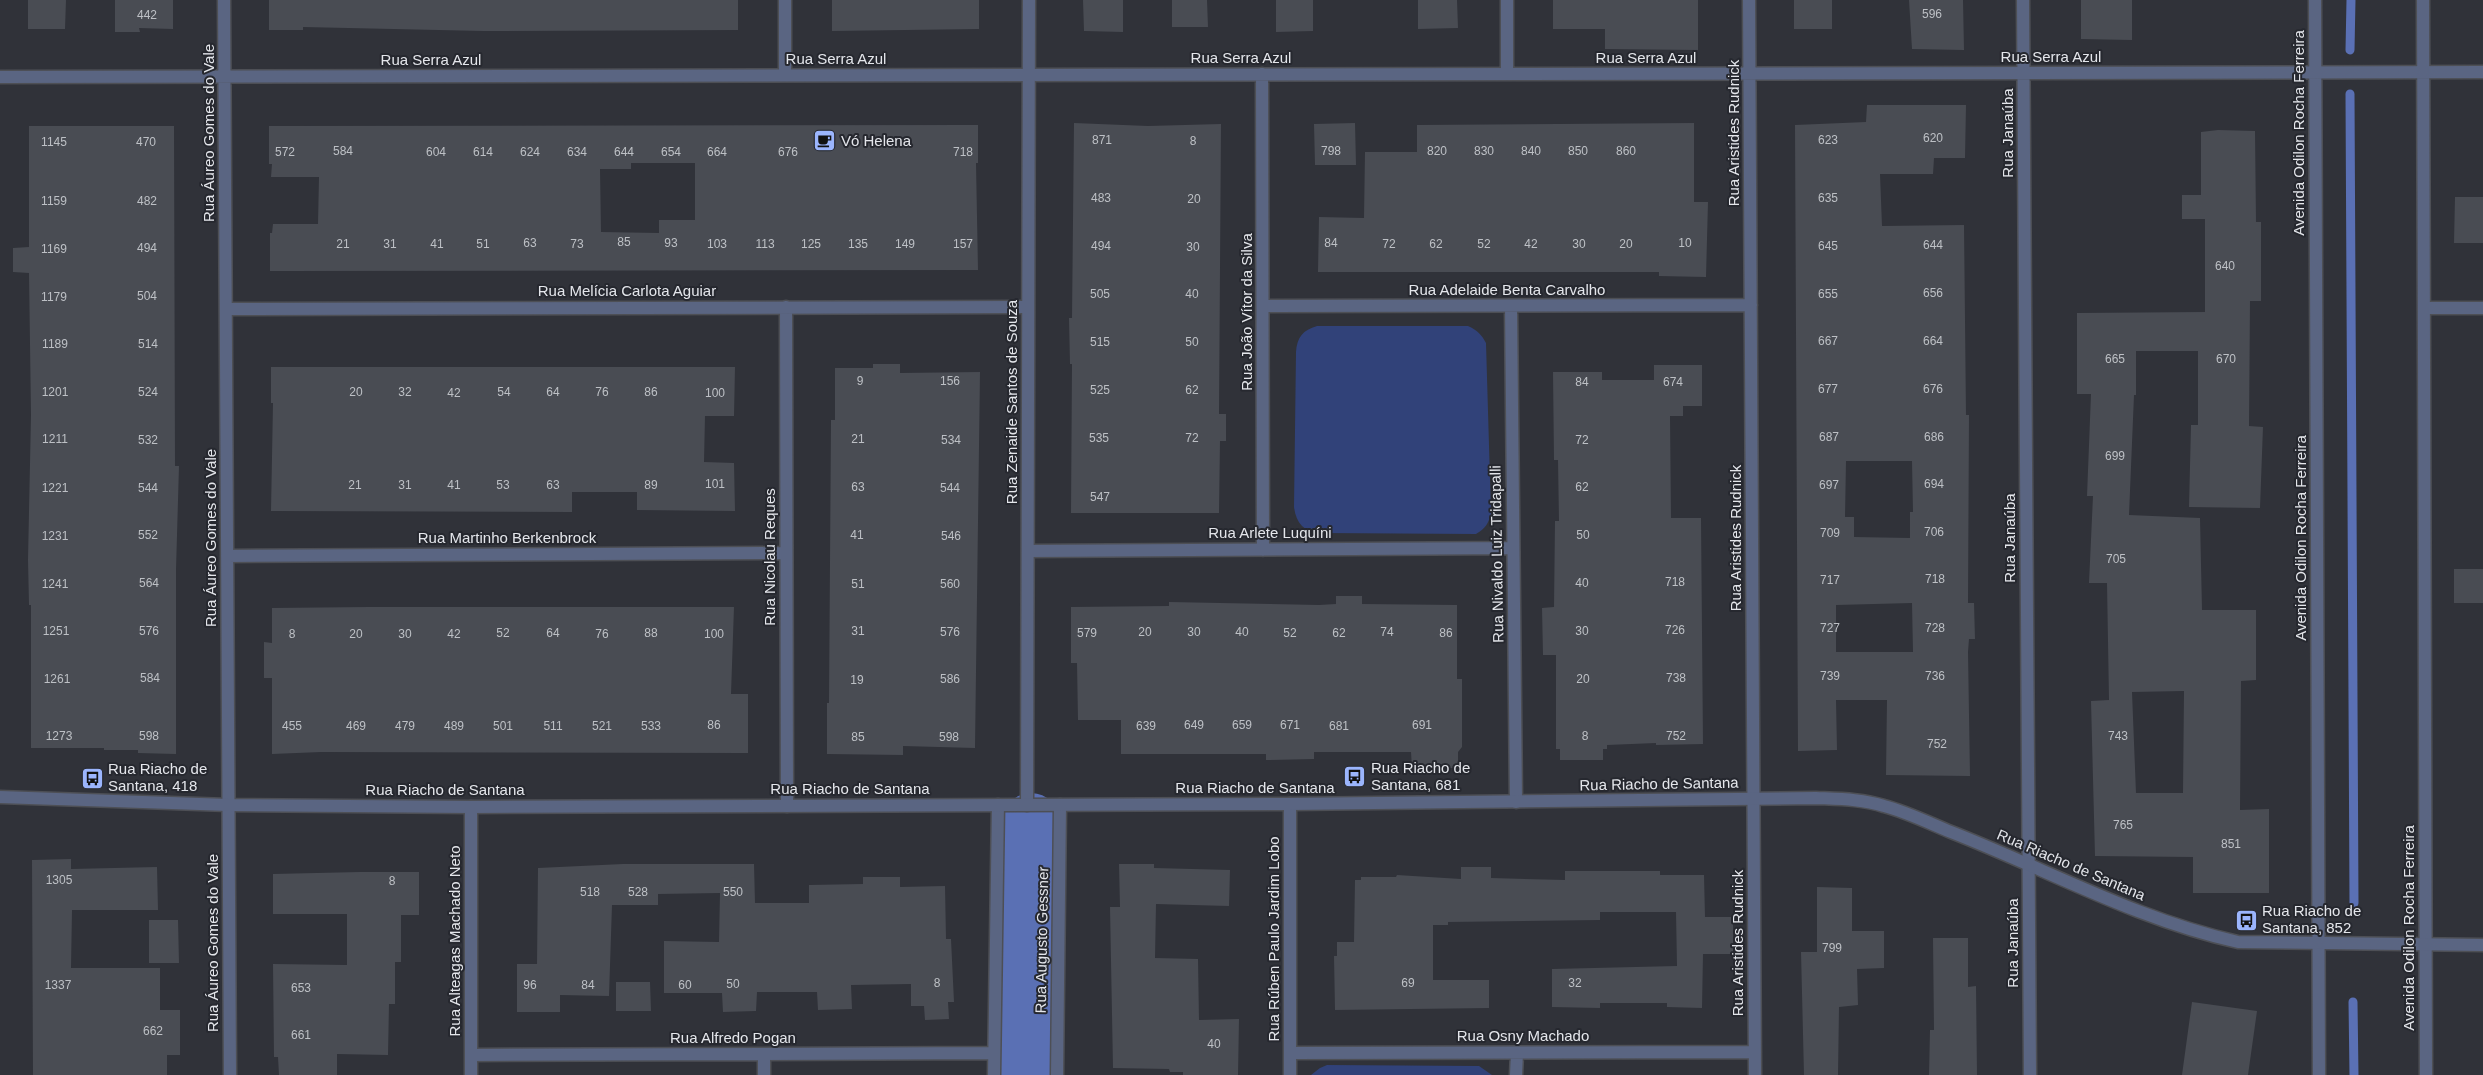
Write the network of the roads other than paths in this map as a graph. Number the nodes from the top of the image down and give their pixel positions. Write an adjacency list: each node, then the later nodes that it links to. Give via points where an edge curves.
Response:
1 (224, 0): 18 (street, Rua Áureo Gomes do Vale)
2 (785, 0): 16 (street)
3 (1029, 0): 17 (street, Rua Zenaide Santos de Souza)
4 (1507, 0): 14 (street)
5 (1750, 0): 15 (street, Rua Aristides Rudnick)
6 (2023, 0): 11 (street, Rua Janaúba)
7 (2315, 0): 12 (street, Avenida Odilon Rocha Ferreira)
8 (2423, 0): 9 (street, Avenida Odilon Rocha Ferreira)
9 (2424, 72): 10 (street, Rua Serra Azul); 12 (street, Rua Serra Azul); 26 (street, Avenida Odilon Rocha Ferreira)
10 (2483, 72)
11 (2024, 73): 12 (street, Rua Serra Azul); 15 (street, Rua Serra Azul); 43 (street, Rua Janaúba)
12 (2315, 73): 44 (street, Avenida Odilon Rocha Ferreira)
13 (1262, 74): 14 (street, Rua Serra Azul); 17 (street, Rua Serra Azul); 21 (street, Rua João Vítor da Silva)
14 (1507, 74): 15 (street, Rua Serra Azul)
15 (1750, 74): 20 (street, Rua Aristides Rudnick)
16 (785, 75): 17 (street, Rua Serra Azul); 18 (street, Rua Serra Azul)
17 (1029, 75): 24 (street, Rua Zenaide Santos de Souza)
18 (225, 76): 19 (street, Rua Serra Azul); 25 (street, Rua Áureo Gomes do Vale)
19 (0, 77)
20 (1751, 305): 22 (street, Rua Adelaide Benta Carvalho); 34 (street, Rua Aristides Rudnick)
21 (1263, 306): 22 (street, Rua Adelaide Benta Carvalho); 29 (street, Rua João Vítor da Silva)
22 (1510, 306): 28 (street, Rua Nivaldo Luiz Tridapalli)
23 (786, 307): 24 (street, Rua Melícia Carlota Aguiar); 25 (street, Rua Melícia Carlota Aguiar); 31 (street, Rua Nicolau Reques)
24 (1028, 307): 30 (street, Rua Zenaide Santos de Souza)
25 (226, 308): 32 (street, Rua Áureo Gomes do Vale)
26 (2424, 308): 27 (street); 45 (street, Avenida Odilon Rocha Ferreira)
27 (2483, 308)
28 (1513, 548): 29 (street, Rua Arlete Luquíni); 35 (street, Rua Nivaldo Luiz Tridapalli)
29 (1263, 550): 30 (street, Rua Arlete Luquíni)
30 (1028, 551): 38 (street, Rua Zenaide Santos de Souza)
31 (786, 553): 32 (street, Rua Martinho Berkenbrock); 40 (street, Rua Nicolau Reques)
32 (227, 556): 37 (street, Rua Áureo Gomes do Vale)
33 (0, 798): 37 (street, Rua Riacho de Santana)
34 (1754, 799): 35 (street, Rua Riacho de Santana); 43 (street, Rua Riacho de Santana, via 1858,800 1884,806); 48 (street, Rua Aristides Rudnick)
35 (1516, 802): 36 (street, Rua Riacho de Santana)
36 (1290, 804): 39 (street, Rua Riacho de Santana); 50 (street, Rua Rúben Paulo Jardim Lobo)
37 (228, 805): 42 (street, Rua Riacho de Santana); 53 (street, Rua Áureo Gomes do Vale)
38 (1027, 805): 39 (street, Rua Riacho de Santana); 41 (street, Rua Riacho de Santana)
39 (1060, 805): 57 (street, Rua Augusto Gessner)
40 (787, 806): 41 (street, Rua Riacho de Santana); 42 (street, Rua Riacho de Santana)
41 (998, 806): 49 (street)
42 (471, 807): 52 (street, Rua Alteagas Machado Neto)
43 (2028, 864): 44 (street, Rua Riacho de Santana, via 2200,934 2238,942); 61 (street, Rua Janaúba)
44 (2318, 944): 45 (street, Rua Riacho de Santana); 62 (street, Avenida Odilon Rocha Ferreira)
45 (2425, 944): 46 (street, Rua Riacho de Santana); 63 (street, Avenida Odilon Rocha Ferreira)
46 (2483, 945)
47 (1517, 1052): 48 (street, Rua Osny Machado); 50 (street, Rua Osny Machado); 59 (street)
48 (1755, 1052): 60 (street, Rua Aristides Rudnick)
49 (994, 1053): 51 (street, Rua Alfredo Pogan); 56 (street)
50 (1290, 1053): 58 (street, Rua Rúben Paulo Jardim Lobo)
51 (764, 1054): 52 (street, Rua Alfredo Pogan); 55 (street)
52 (471, 1055): 54 (street, Rua Alteagas Machado Neto)
53 (230, 1075)
54 (472, 1075)
55 (764, 1075)
56 (994, 1075)
57 (1057, 1075)
58 (1290, 1075)
59 (1516, 1075)
60 (1755, 1075)
61 (2030, 1075)
62 (2319, 1075)
63 (2426, 1075)

